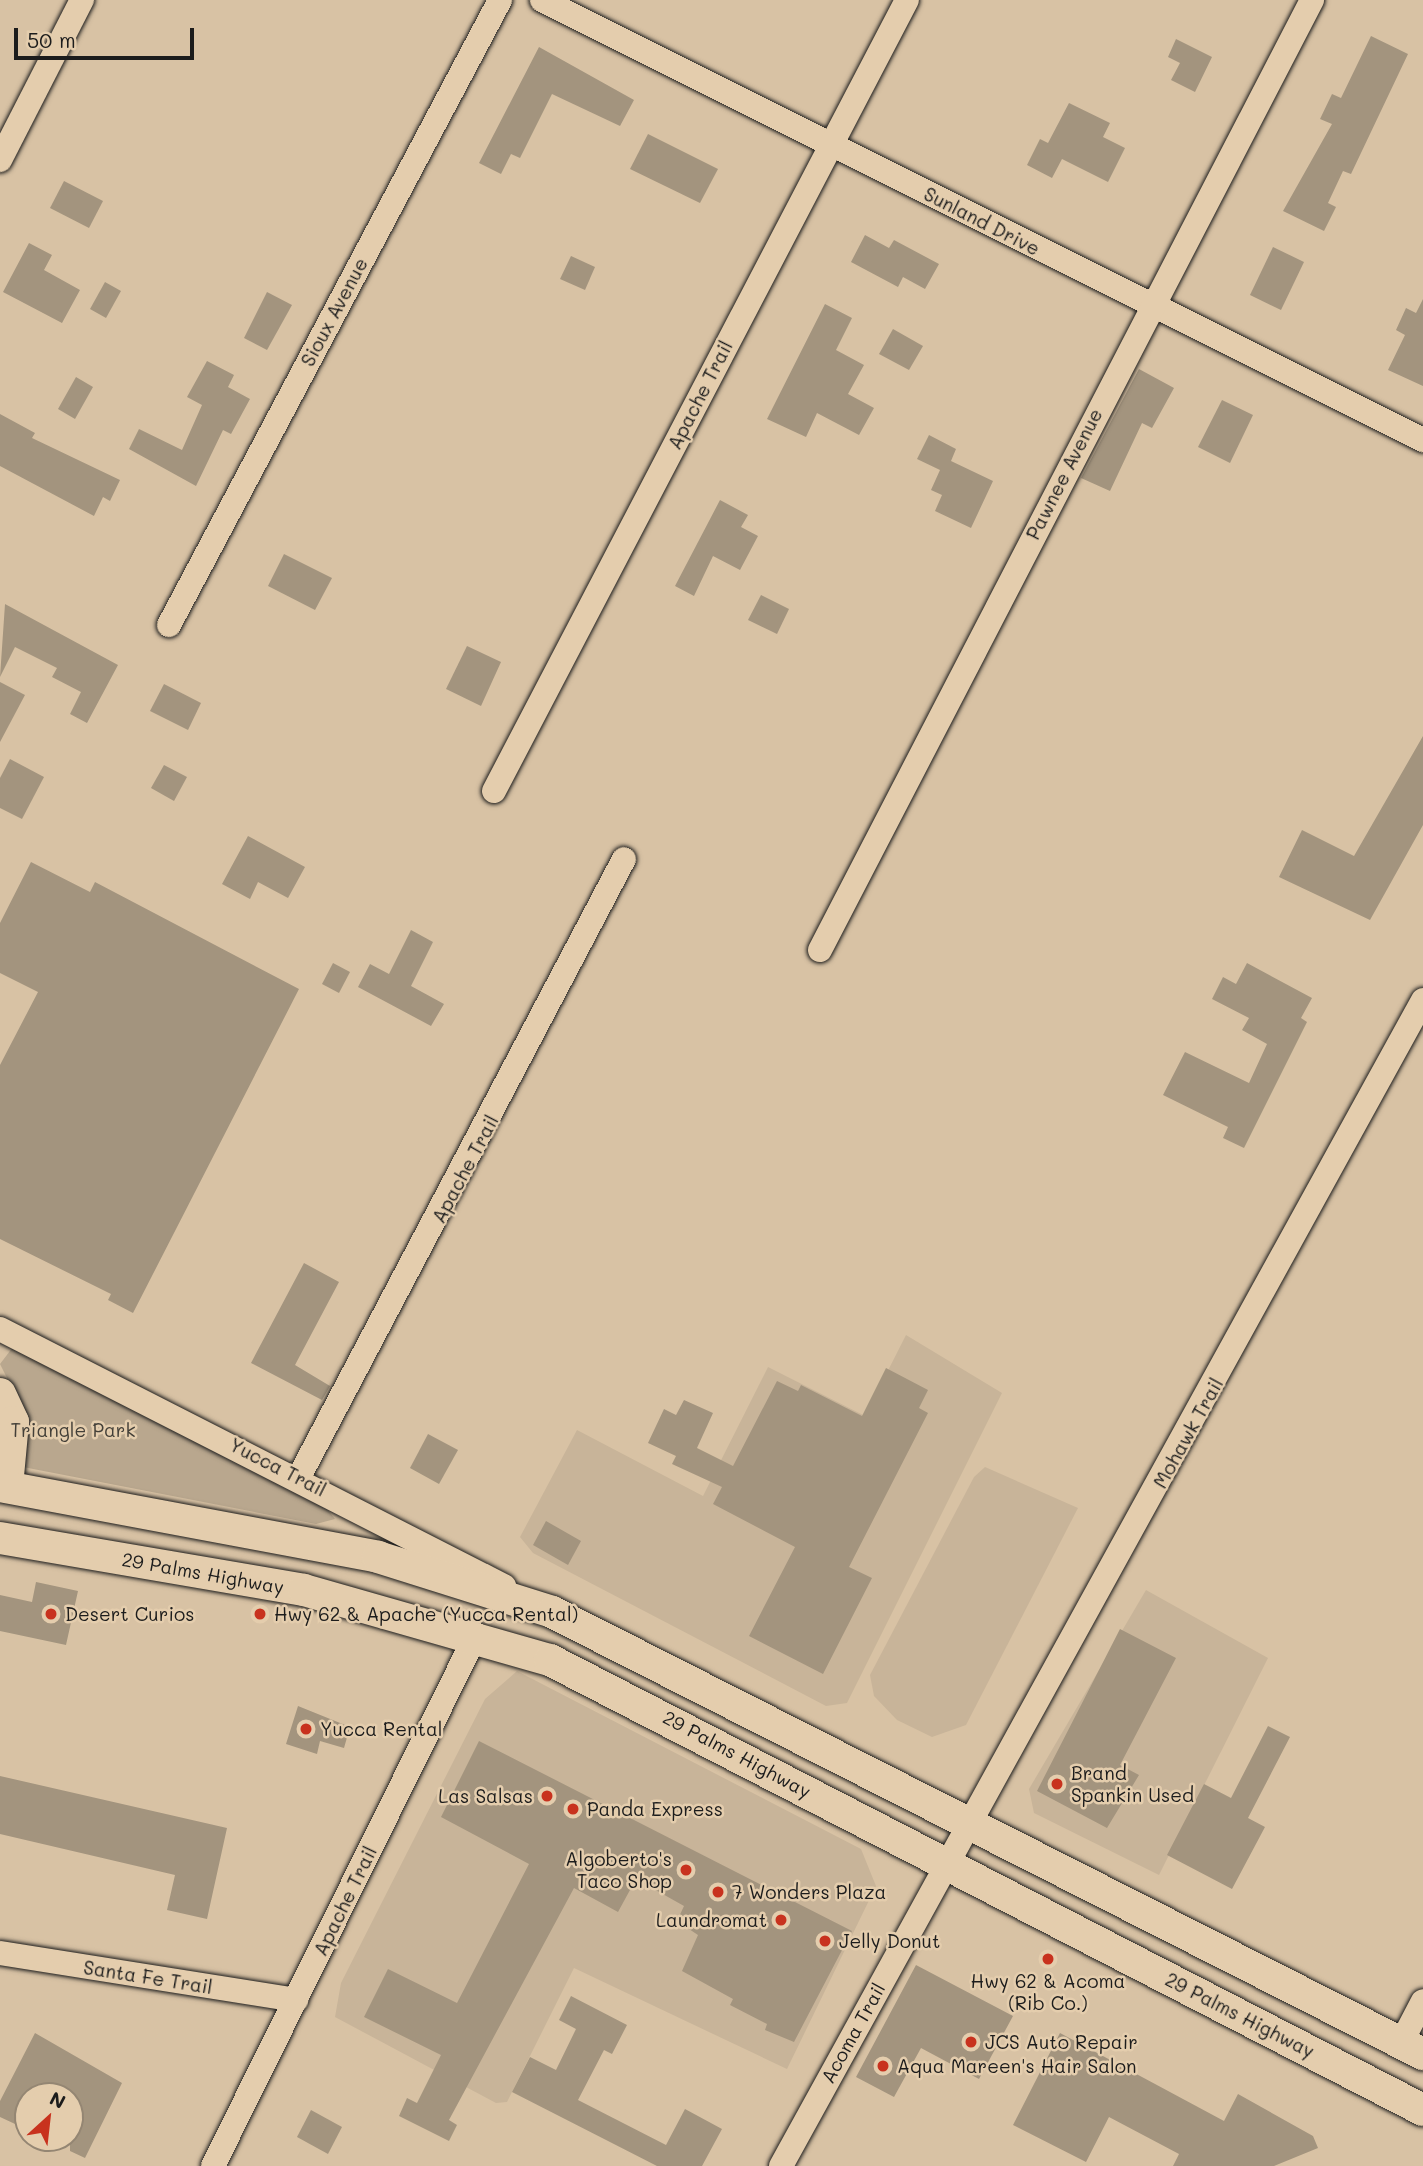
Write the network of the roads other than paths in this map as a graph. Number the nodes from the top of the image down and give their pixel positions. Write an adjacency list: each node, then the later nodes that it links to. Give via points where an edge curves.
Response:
1 (82, 0): 7 (street)
2 (500, 0): 10 (street, Sioux Avenue)
3 (542, 0): 6 (street, Sunland Drive)
4 (907, 0): 6 (street, Apache Trail)
5 (1311, 0): 8 (street, Pawnee Avenue)
6 (831, 144): 8 (street, Sunland Drive); 11 (street, Apache Trail)
7 (0, 160)
8 (1150, 306): 9 (street, Sunland Drive); 13 (street, Pawnee Avenue)
9 (1423, 440)
10 (169, 625)
11 (494, 792)
12 (624, 859): 17 (street, Apache Trail)
13 (820, 950)
14 (1423, 1000): 22 (street, Mohawk Trail)
15 (0, 1329): 17 (street, Yucca Trail)
16 (0, 1394): 18 (main road, via 13,1422)
17 (299, 1477): 20 (street, Yucca Trail)
18 (3, 1486): 20 (main road, via 378,1557)
19 (0, 1538): 21 (main road, 29 Palms Highway, via 304,1590)
20 (552, 1612): 22 (main road)
21 (475, 1635): 23 (main road, 29 Palms Highway, via 619,1692); 25 (street, Apache Trail)
22 (971, 1823): 23 (street, Mohawk Trail); 27 (main road)
23 (948, 1864): 28 (main road, 29 Palms Highway); 30 (street, Acoma Trail)
24 (0, 1953): 25 (street, Santa Fe Trail)
25 (296, 2000): 29 (street, Apache Trail)
26 (1423, 2001): 27 (street)
27 (1412, 2049)
28 (1423, 2110)
29 (213, 2166)
30 (781, 2166)

